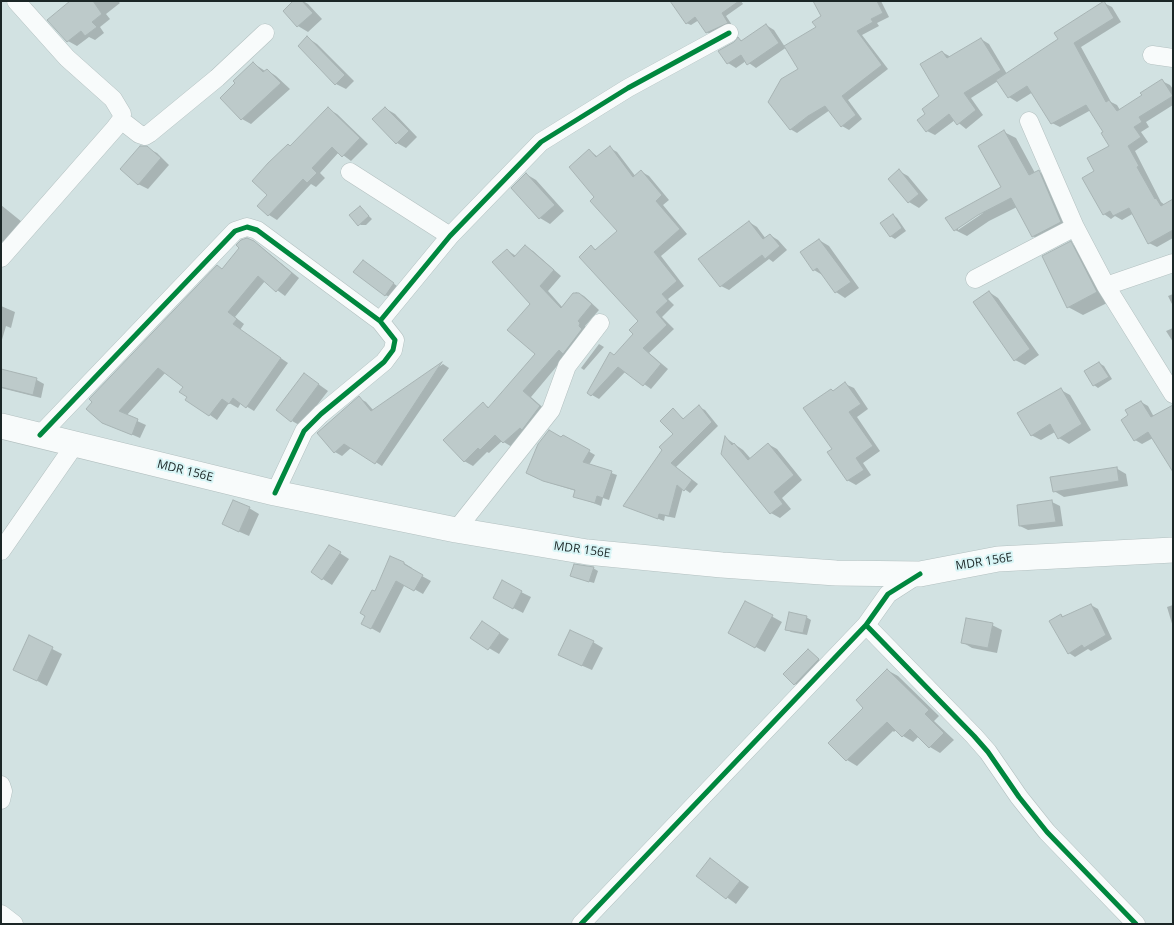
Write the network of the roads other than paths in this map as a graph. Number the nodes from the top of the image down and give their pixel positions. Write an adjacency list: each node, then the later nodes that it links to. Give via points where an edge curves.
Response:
1 (16, 1): 6 (street, via 67,58 113,99 120,109)
2 (729, 32): 10 (street, via 628,88 541,142)
3 (265, 33): 6 (street, via 150,133 145,136 139,134)
4 (1152, 55): 5 (street)
5 (1173, 58)
6 (121, 120): 11 (street)
7 (1028, 121): 9 (street)
8 (350, 172): 10 (street)
9 (1075, 227): 13 (street); 14 (street)
10 (450, 236): 15 (street)
11 (1, 258)
12 (1173, 263): 14 (street)
13 (975, 279)
14 (1106, 286): 17 (street)
15 (380, 321): 19 (street, via 257,230 247,227 235,231); 21 (street, via 395,340 393,350 384,362 304,431)
16 (600, 324): 22 (street, via 567,366 551,410)
17 (1173, 394)
18 (1, 426): 19 (main road, MDR 156E)
19 (40, 435): 20 (main road, MDR 156E)
20 (76, 443): 21 (main road, MDR 156E); 24 (street)
21 (275, 493): 22 (main road, MDR 156E)
22 (456, 530): 25 (main road, MDR 156E, via 586,552 836,573)
23 (1173, 550): 25 (main road, MDR 156E, via 998,558)
24 (1, 552)
25 (920, 574): 26 (street, via 888,594)
26 (866, 624): 31 (street); 32 (street, via 974,736 1048,832)
27 (1, 785): 28 (street)
28 (1, 800)
29 (1, 914): 30 (street)
30 (14, 924)
31 (580, 924)
32 (1136, 924)

